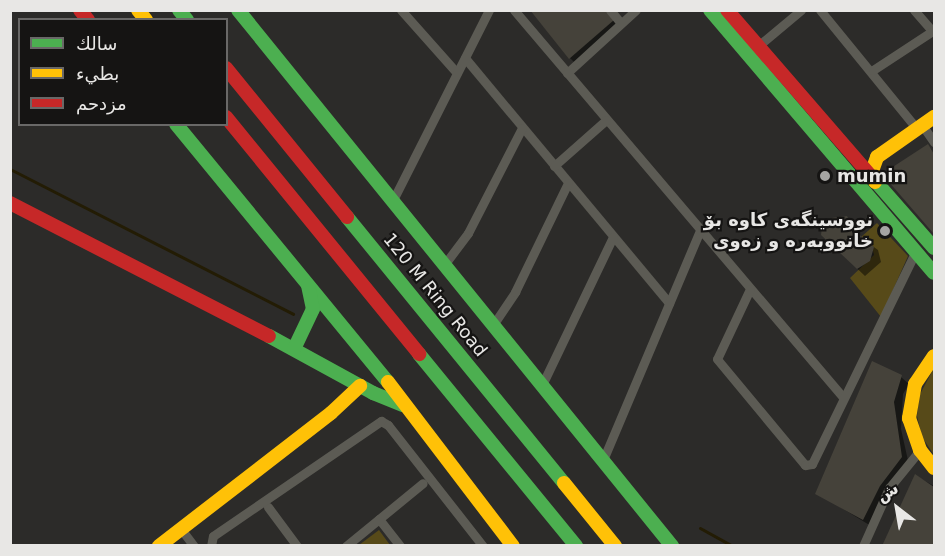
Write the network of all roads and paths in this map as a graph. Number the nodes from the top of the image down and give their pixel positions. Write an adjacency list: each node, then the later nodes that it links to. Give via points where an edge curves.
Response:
1 (238, 10): 32 (main road)
2 (401, 10): 18 (street)
3 (489, 10): 15 (street)
4 (514, 10): 19 (street)
5 (610, 10): 12 (street)
6 (636, 10): 12 (street)
7 (710, 10): 20 (main road)
8 (727, 10): 14 (main road)
9 (801, 10): 14 (street)
10 (820, 10): 17 (street)
11 (914, 10): 13 (street)
12 (621, 23): 19 (street)
13 (933, 30): 17 (street)
14 (758, 46): 20 (main road)
15 (465, 58): 18 (street); 25 (street)
16 (228, 70): 66 (main road, 120 M Ring Road)
17 (873, 70): 23 (street)
18 (457, 73): 32 (street)
19 (567, 73): 22 (street)
20 (778, 79): 27 (main road); 37 (main road)
21 (228, 119): 65 (main road)
22 (606, 120): 29 (street); 34 (street)
23 (925, 123): 26 (street); 28 (main road)
24 (179, 126): 40 (main road)
25 (522, 128): 29 (street); 38 (street, via 468,233)
26 (934, 142)
27 (847, 150): 28 (main road); 30 (main road)
28 (877, 157): 30 (main road, via 872,171)
29 (554, 166): 31 (street)
30 (875, 182): 36 (main road)
31 (568, 183): 35 (street); 43 (street, via 514,292)
32 (393, 200): 38 (main road)
33 (10, 203): 44 (main road)
34 (700, 230): 41 (street); 42 (street)
35 (613, 237): 42 (street); 46 (street)
36 (934, 248)
37 (916, 250): 39 (main road); 48 (street, via 885,319)
38 (444, 265): 43 (main road)
39 (934, 273)
40 (307, 281): 44 (main road, via 313,309); 49 (main road)
41 (750, 289): 48 (street); 48 (street, via 717,359 805,465 812,464)
42 (669, 303): 51 (street)
43 (493, 325): 46 (main road)
44 (294, 349): 47 (main road)
45 (934, 356): 50 (main road, via 915,384 909,406 911,429)
46 (542, 385): 51 (main road)
47 (360, 386): 49 (main road); 56 (main road)
48 (842, 396)
49 (405, 406): 64 (main road)
50 (920, 450): 52 (main road); 68 (street, via 889,488)
51 (603, 460): 67 (main road)
52 (934, 468)
53 (423, 483): 55 (street)
54 (268, 507): 60 (street)
55 (379, 519): 61 (street); 62 (street)
56 (182, 529): 57 (main road); 58 (street)
57 (159, 546)
58 (194, 546)
59 (211, 546): 63 (street, via 213,536 381,421)
60 (297, 546)
61 (346, 546)
62 (400, 546)
63 (483, 546)
64 (513, 546)
65 (576, 546)
66 (615, 546)
67 (672, 546)
68 (863, 546)

